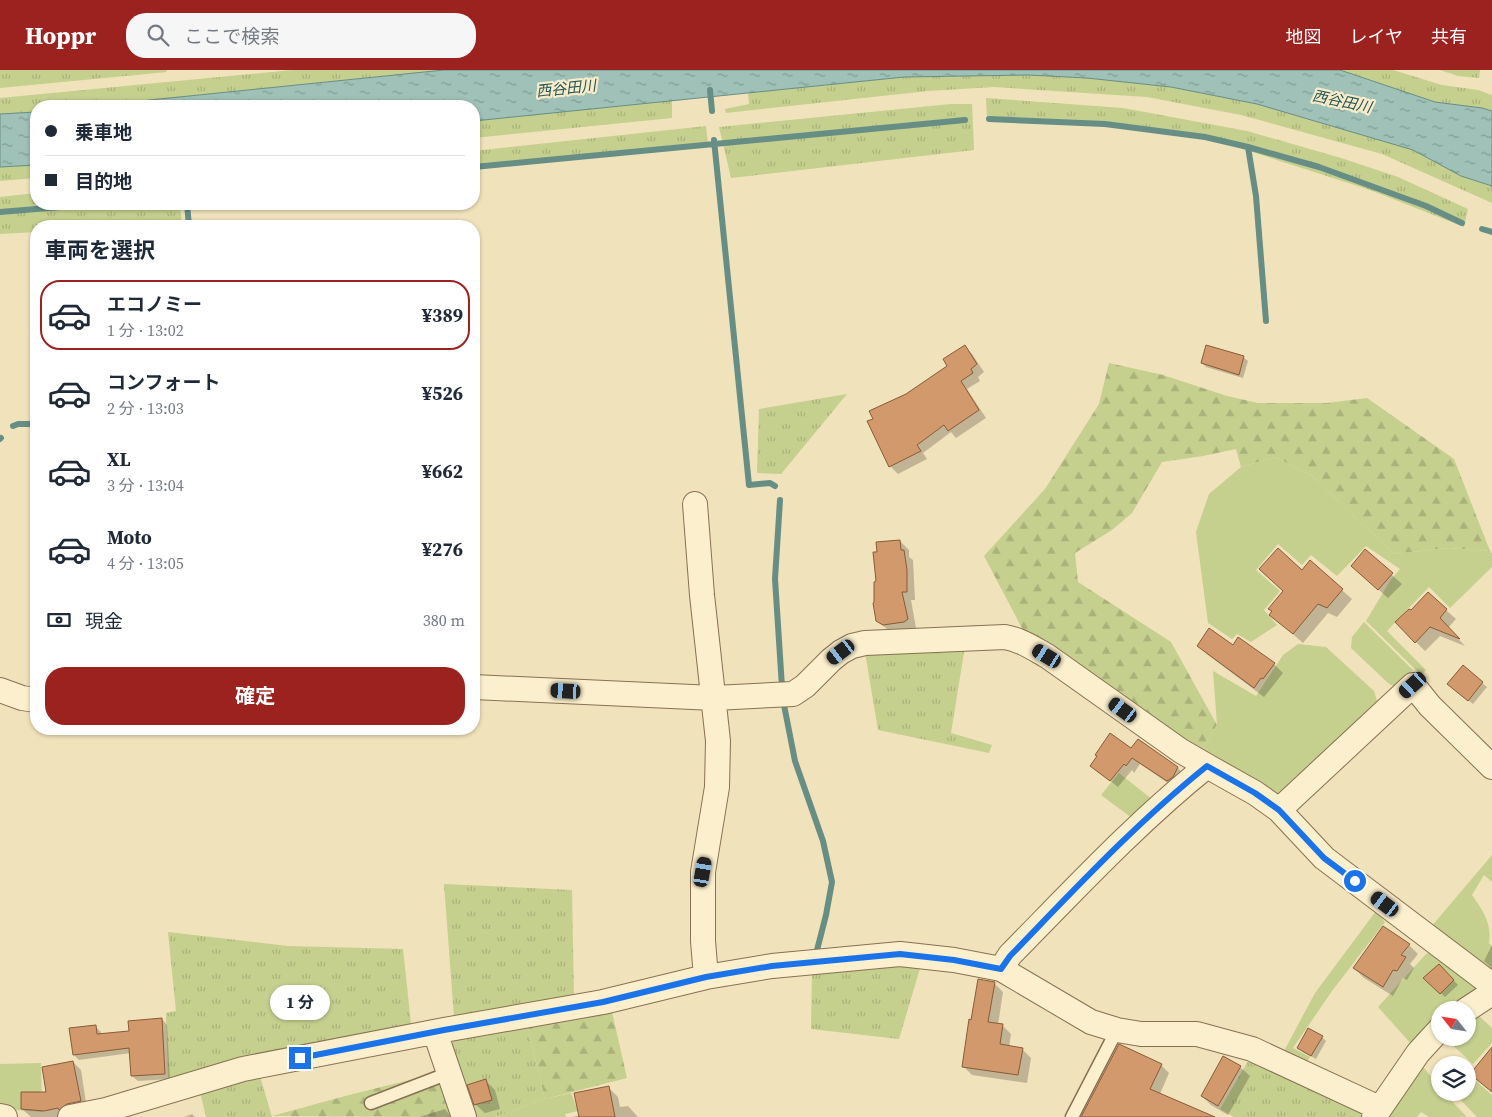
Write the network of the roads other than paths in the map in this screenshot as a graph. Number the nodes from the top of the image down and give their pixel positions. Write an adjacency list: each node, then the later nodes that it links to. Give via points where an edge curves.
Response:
1 (695, 504): 4 (street)
2 (480, 686): 4 (street)
3 (0, 690): 5 (street)
4 (714, 698): 6 (street, via 793,694 830,660 852,646 1005,637 1047,656); 10 (street, via 718,742 717,787 703,872)
5 (30, 699)
6 (1207, 766): 8 (street); 9 (street, via 1108,856)
7 (1492, 767): 8 (street, via 1413,685)
8 (1279, 810): 11 (street, via 1324,858)
9 (1001, 969): 10 (street, via 900,954 772,966); 14 (street, via 1091,1022)
10 (706, 977): 15 (street, via 603,1002)
11 (1492, 985)
12 (1492, 993): 13 (street)
13 (1476, 1003)
14 (1116, 1030): 19 (street, via 1141,1034 1197,1034 1252,1049); 24 (lane)
15 (435, 1032): 17 (street); 22 (street, via 243,1069 106,1110)
16 (1431, 1039): 19 (street)
17 (449, 1073): 18 (lane); 23 (street)
18 (371, 1104)
19 (1377, 1112)
20 (0, 1116): 21 (street)
21 (5, 1117)
22 (70, 1117)
23 (464, 1117)
24 (1072, 1117)

